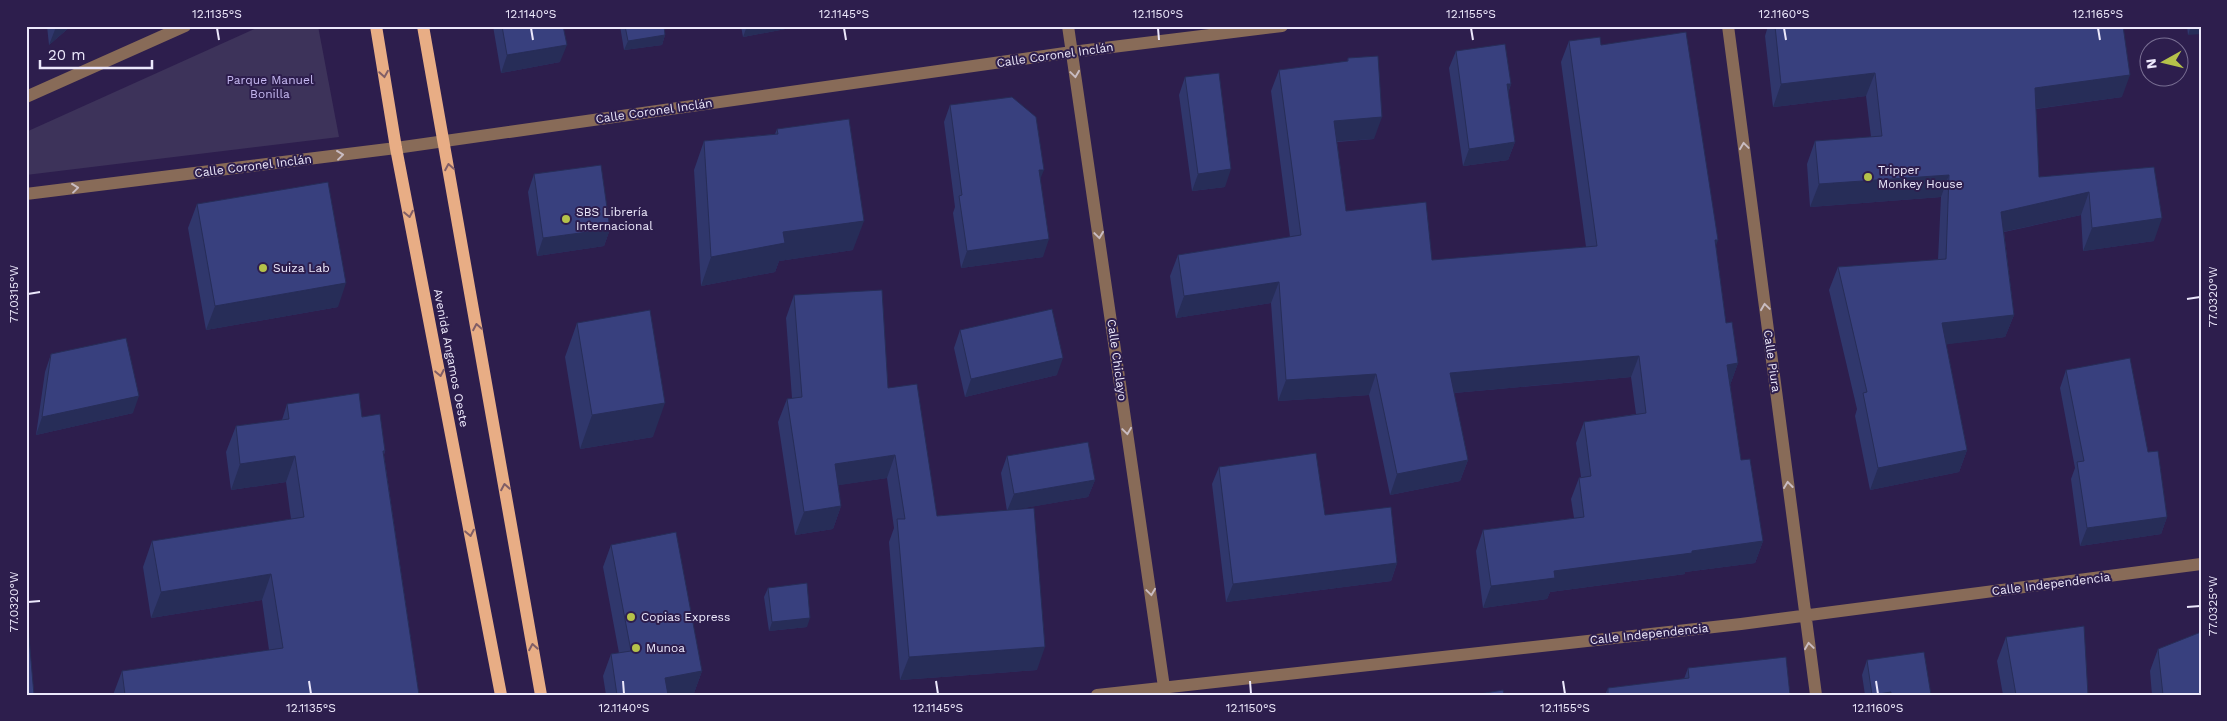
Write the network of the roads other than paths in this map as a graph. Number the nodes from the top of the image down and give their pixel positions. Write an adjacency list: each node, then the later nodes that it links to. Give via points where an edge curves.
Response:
1 (185, 26): 8 (street)
2 (376, 26): 10 (main road, Avenida Angamos Oeste, one-way to 10)
3 (423, 26): 9 (main road)
4 (1068, 26): 7 (street, Calle Chiclayo)
5 (1282, 26): 7 (street, Calle Coronel Inclán)
6 (1728, 26): 13 (street, Calle Piura, one-way to 6)
7 (1072, 52): 9 (street, Calle Coronel Inclán); 14 (street, Calle Chiclayo, one-way to 14)
8 (26, 97)
9 (444, 140): 10 (street, Calle Coronel Inclán); 16 (main road, one-way to 9)
10 (396, 148): 11 (street, Calle Coronel Inclán, one-way to 10); 15 (main road, Avenida Angamos Oeste, one-way to 15)
11 (26, 194)
12 (2201, 564): 13 (street, Calle Independencia)
13 (1805, 616): 14 (street, Calle Independencia); 18 (street, Calle Piura, one-way to 13)
14 (1165, 690): 17 (street, Calle Independencia)
15 (501, 695)
16 (541, 695)
17 (1097, 695)
18 (1816, 695)

